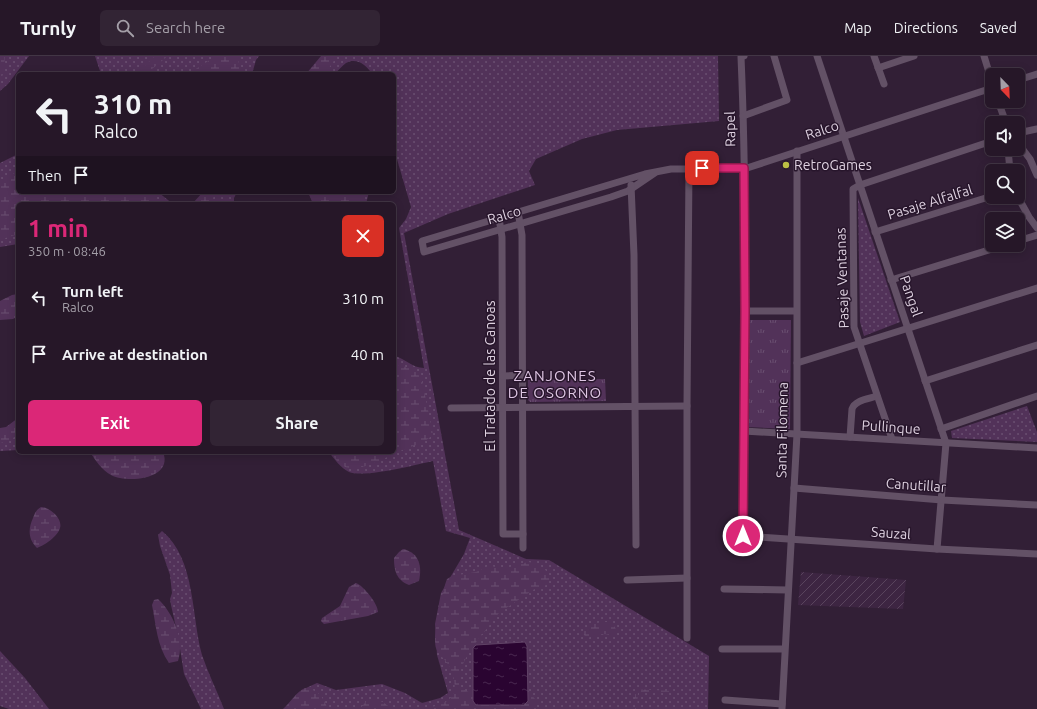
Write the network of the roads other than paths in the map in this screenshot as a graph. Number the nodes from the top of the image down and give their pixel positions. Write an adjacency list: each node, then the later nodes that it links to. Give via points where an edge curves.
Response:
1 (742, 56): 13 (street, Rapel)
2 (774, 56): 13 (street, via 787,100)
3 (817, 56): 16 (street, Pangal)
4 (874, 56): 7 (street)
5 (914, 56): 7 (street)
6 (984, 56): 8 (street)
7 (878, 68): 11 (street)
8 (988, 68)
9 (1037, 74): 10 (street)
10 (1025, 78)
11 (884, 84)
12 (985, 90): 16 (street, Ralco)
13 (743, 116): 21 (street, Rapel)
14 (1037, 129): 15 (street)
15 (1025, 132)
16 (843, 137): 18 (street, Ralco); 25 (street, Pangal)
17 (985, 143): 25 (street)
18 (797, 151): 21 (street, Ralco); 41 (street, Santa Filomena)
19 (1025, 152): 23 (street)
20 (689, 168): 21 (street, Ralco); 22 (street, Ralco); 52 (street)
21 (744, 168): 40 (street, Rapel)
22 (656, 172): 24 (street, Ralco); 26 (street, Ralco)
23 (1037, 175)
24 (630, 179): 26 (street); 29 (street, Ralco)
25 (860, 185): 34 (street, Pangal); 43 (street, Pasaje Ventanas, via 854,189 854,327)
26 (632, 188): 31 (street, Ralco, via 611,197); 51 (street)
27 (985, 198): 34 (street, Pasaje Alfalfal)
28 (1022, 204): 32 (street)
29 (518, 212): 30 (street, Ralco); 31 (street)
30 (500, 218): 33 (street, El Tratado de las Canoas); 33 (street, Ralco, via 422,241 424,252)
31 (521, 224): 33 (street, Ralco); 46 (street)
32 (1037, 228)
33 (502, 229): 47 (street, El Tratado de las Canoas)
34 (876, 232): 38 (street, Pangal)
35 (1037, 235): 36 (street)
36 (1025, 239)
37 (985, 251): 38 (street)
38 (891, 280): 42 (street, Pangal)
39 (1037, 288): 42 (street)
40 (745, 311): 41 (street); 57 (street, Rapel)
41 (796, 311): 45 (street, Santa Filomena)
42 (908, 328): 43 (street); 48 (street, Pangal)
43 (860, 343): 45 (street); 49 (street, Pasaje Ventanas)
44 (1037, 345): 48 (street)
45 (797, 363): 58 (street, Santa Filomena)
46 (522, 375): 47 (street); 55 (street)
47 (503, 376): 54 (street, El Tratado de las Canoas)
48 (925, 381): 56 (street, Pangal)
49 (877, 396): 59 (street, via 853,405); 60 (street, Pasaje Ventanas)
50 (1037, 396): 56 (street)
51 (636, 406): 52 (street); 55 (street); 69 (street)
52 (687, 406): 73 (street)
53 (451, 408): 54 (street)
54 (503, 408): 55 (street); 66 (street, El Tratado de las Canoas, via 503,534)
55 (522, 408): 66 (street)
56 (941, 429): 61 (street, Pangal)
57 (744, 431): 58 (street, Pullinque); 67 (street, Rapel)
58 (797, 434): 59 (street, Pullinque); 63 (street, Santa Filomena)
59 (850, 437): 60 (street, Pullinque)
60 (892, 440): 61 (street, Pullinque)
61 (946, 443): 62 (street, Pullinque); 64 (street, Pangal)
62 (1037, 448)
63 (794, 488): 64 (street, Canutillar); 68 (street, Santa Filomena)
64 (942, 500): 65 (street, Canutillar); 71 (street, Pangal)
65 (1037, 505)
66 (523, 534): 70 (street)
67 (743, 536): 68 (street, Sauzal)
68 (791, 540): 71 (street, Sauzal); 76 (street, Santa Filomena)
69 (636, 544)
70 (523, 548)
71 (937, 549): 72 (street, Sauzal)
72 (1037, 554)
73 (687, 578): 74 (street); 77 (street)
74 (627, 580)
75 (724, 589): 76 (street)
76 (788, 590): 79 (street, Santa Filomena)
77 (687, 638)
78 (722, 649): 79 (street)
79 (784, 649): 81 (street, Santa Filomena)
80 (726, 700): 81 (street)
81 (782, 706)

